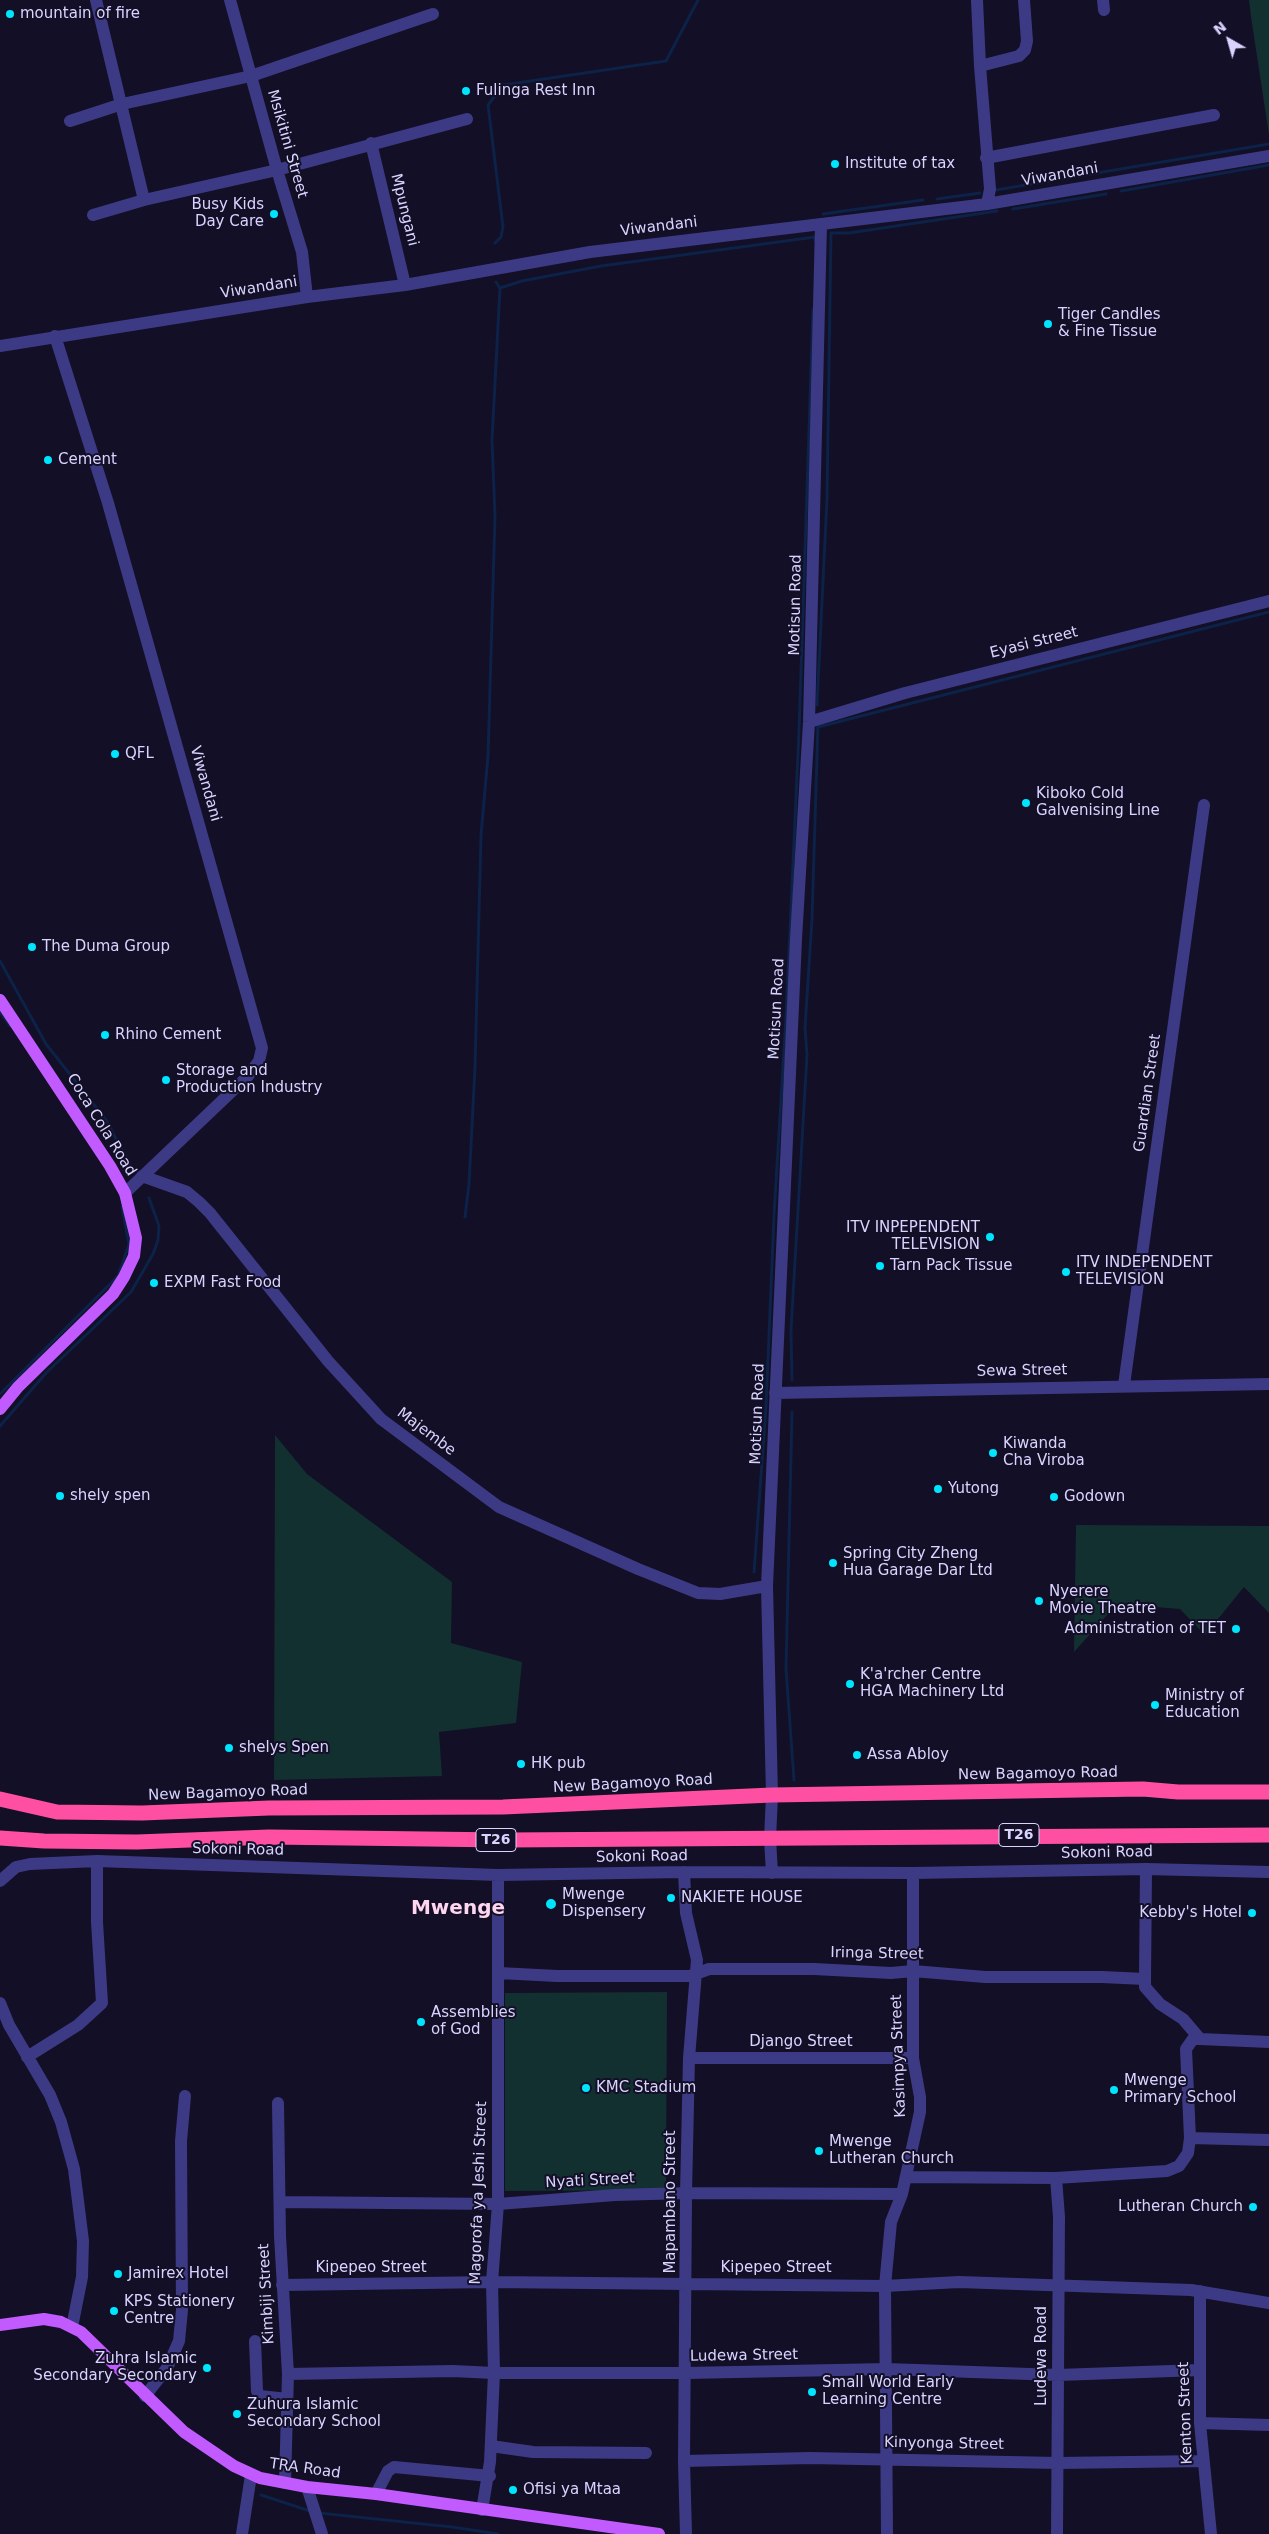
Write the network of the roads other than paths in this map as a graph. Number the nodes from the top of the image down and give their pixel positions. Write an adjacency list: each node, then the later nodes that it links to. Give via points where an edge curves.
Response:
1 (96, 0): 8 (street)
2 (230, 0): 7 (street, Msikitini Street)
3 (977, 0): 6 (street)
4 (1024, 0): 6 (street, via 1025,50 1019,56)
5 (433, 14): 7 (street)
6 (980, 66): 14 (street)
7 (251, 76): 8 (street); 15 (street, Msikitini Street)
8 (122, 104): 11 (street); 16 (street)
9 (1214, 115): 14 (street)
10 (467, 119): 12 (street)
11 (70, 121)
12 (371, 143): 15 (street); 20 (street, Mpungani)
13 (1269, 156): 17 (street, Viwandani)
14 (986, 158): 17 (street, via 990,189)
15 (277, 170): 16 (street); 21 (street, Msikitini Street, via 302,252)
16 (144, 200): 18 (street)
17 (987, 204): 19 (street, Viwandani)
18 (93, 215)
19 (821, 224): 20 (street, Viwandani, via 590,252); 25 (street, Motisun Road)
20 (405, 285): 21 (street, Viwandani)
21 (307, 297): 22 (street, Viwandani)
22 (54, 336): 23 (street, Viwandani); 28 (street, Viwandani, via 108,503 262,1048 259,1061 248,1076)
23 (0, 346)
24 (1269, 601): 25 (street, Eyasi Street, via 905,693)
25 (809, 722): 32 (street, Motisun Road)
26 (1204, 805): 31 (street, Guardian Street)
27 (0, 1000): 29 (main road, Coca Cola Road, via 83,1122)
28 (142, 1176): 29 (street, Viwandani); 34 (street, Majembe, via 187,1192 199,1202 337,1372 381,1419 498,1507 698,1593 720,1594)
29 (125, 1193): 33 (main road, Coca Cola Road, via 136,1238 134,1256 124,1277 112,1294)
30 (1269, 1384): 31 (street, Sewa Street)
31 (1124, 1385): 32 (street, Sewa Street)
32 (775, 1393): 34 (street, Motisun Road)
33 (0, 1408)
34 (767, 1586): 36 (street, Motisun Road)
35 (1269, 1792): 36 (highway, New Bagamoyo Road / T26, via 1143,1790)
36 (772, 1795): 37 (highway, New Bagamoyo Road / T26, via 503,1807 269,1808 142,1813 57,1812); 40 (street, Motisun Road)
37 (0, 1799)
38 (1269, 1834): 40 (highway, T26)
39 (0, 1838): 41 (highway, T26)
40 (770, 1839): 41 (highway, T26, via 223,1838 137,1842); 47 (street, Motisun Road)
41 (44, 1841): 42 (highway)
42 (0, 1845)
43 (97, 1861): 49 (street, Sokoni Road); 50 (street, Sokoni Road, via 46,1862 16,1867); 58 (street, via 102,2003 78,2025)
44 (1146, 1869): 46 (street, Sokoni Road); 48 (street, Sokoni Road); 54 (street)
45 (684, 1872): 47 (street, Sokoni Road); 49 (street, Sokoni Road); 53 (street, Mapambano Street, via 686,1913 696,1955)
46 (1269, 1872)
47 (772, 1873): 48 (street, Sokoni Road)
48 (913, 1873): 51 (street, Kasimpya Street)
49 (498, 1875): 52 (street, Magorofa ya Jeshi Street)
50 (0, 1881)
51 (913, 1971): 53 (street, Iringa Street, via 709,1969); 54 (street, Iringa Street, via 985,1977); 60 (street, Kasimpya Street)
52 (499, 1973): 53 (street, Iringa Street); 70 (street, Magorofa ya Jeshi Street)
53 (694, 1976): 59 (street, Mapambano Street)
54 (1144, 1979): 56 (street, via 1145,1987 1160,2004 1183,2019)
55 (0, 2003): 58 (street)
56 (1200, 2039): 57 (street); 63 (street, via 1193,2040 1186,2049)
57 (1269, 2042)
58 (27, 2057): 81 (street, via 50,2096 60,2122 78,2193 83,2241 82,2277)
59 (689, 2058): 60 (street, Django Street); 67 (street, Mapambano Street)
60 (913, 2058): 65 (street, Kasimpya Street, via 920,2112)
61 (185, 2096): 89 (street, via 181,2141 182,2310 179,2341 167,2368)
62 (278, 2103): 69 (street, Kimbiji Street)
63 (1190, 2138): 64 (street); 66 (street, via 1184,2160 1167,2171)
64 (1269, 2140)
65 (906, 2177): 66 (street); 68 (street, Kasimpya Street)
66 (1056, 2178): 73 (street, Ludewa Road)
67 (686, 2193): 68 (street, Nyati Street); 70 (street, Nyati Street); 74 (street, Mapambano Street)
68 (902, 2194): 75 (street, Kasimpya Street, via 891,2222)
69 (280, 2202): 70 (street, Nyati Street); 72 (street, Kimbiji Street)
70 (498, 2204): 71 (street, Magorofa ya Jeshi Street)
71 (492, 2282): 72 (street, Kipepeo Street); 74 (street, Kipepeo Street); 85 (street, Magorofa ya Jeshi Street)
72 (282, 2284): 87 (street, Kimbiji Street)
73 (1059, 2284): 75 (street, Kipepeo Street, via 959,2282); 76 (street, Kipepeo Street); 88 (street, Ludewa Road)
74 (686, 2285): 75 (street, Kipepeo Street); 86 (street, Mapambano Street)
75 (885, 2286): 83 (street, Kasimpya Street)
76 (1200, 2291): 77 (street, Kipepeo Street); 84 (street, Kenton Street)
77 (1269, 2303)
78 (0, 2317): 79 (main road)
79 (18, 2322): 80 (main road, TRA Road); 81 (main road, TRA Road, via 55,2320)
80 (0, 2325)
81 (72, 2327): 89 (main road, TRA Road, via 95,2344)
82 (255, 2341): 90 (street, via 257,2391 260,2396)
83 (887, 2369): 86 (street, Ludewa Street); 88 (street, Ludewa Street); 95 (street, Kasimpya Street)
84 (1200, 2370): 88 (street, Ludewa Street); 91 (street, Kenton Street)
85 (494, 2373): 86 (street, Ludewa Street); 87 (street, Ludewa Street); 93 (street, Magorofa ya Jeshi Street)
86 (686, 2373): 96 (street, Mapambano Street)
87 (288, 2374): 90 (street, Kimbiji Street)
88 (1058, 2375): 98 (street, Ludewa Road)
89 (145, 2396): 99 (main road, TRA Road, via 196,2441)
90 (287, 2399): 101 (street, Kimbiji Street)
91 (1200, 2423): 92 (street); 97 (street, Kenton Street)
92 (1269, 2425)
93 (491, 2446): 94 (street, via 532,2452); 100 (street, Magorofa ya Jeshi Street)
94 (646, 2453)
95 (885, 2459): 96 (street, Kinyonga Street); 98 (street, Kinyonga Street); 109 (street, Kasimpya Street)
96 (684, 2461): 108 (street, Mapambano Street)
97 (1203, 2461): 98 (street, Kinyonga Street); 111 (street, Kenton Street)
98 (1058, 2463): 110 (street, Ludewa Road)
99 (251, 2475): 101 (main road, TRA Road); 105 (street)
100 (490, 2476): 103 (street, via 394,2467 388,2471); 104 (street, Magorofa ya Jeshi Street)
101 (285, 2483): 102 (main road, TRA Road)
102 (307, 2487): 103 (main road, TRA Road); 106 (street)
103 (376, 2494): 104 (main road, TRA Road)
104 (482, 2510): 107 (main road, TRA Road)
105 (242, 2534)
106 (322, 2534)
107 (659, 2534)
108 (686, 2534)
109 (887, 2534)
110 (1057, 2534)
111 (1211, 2534)

